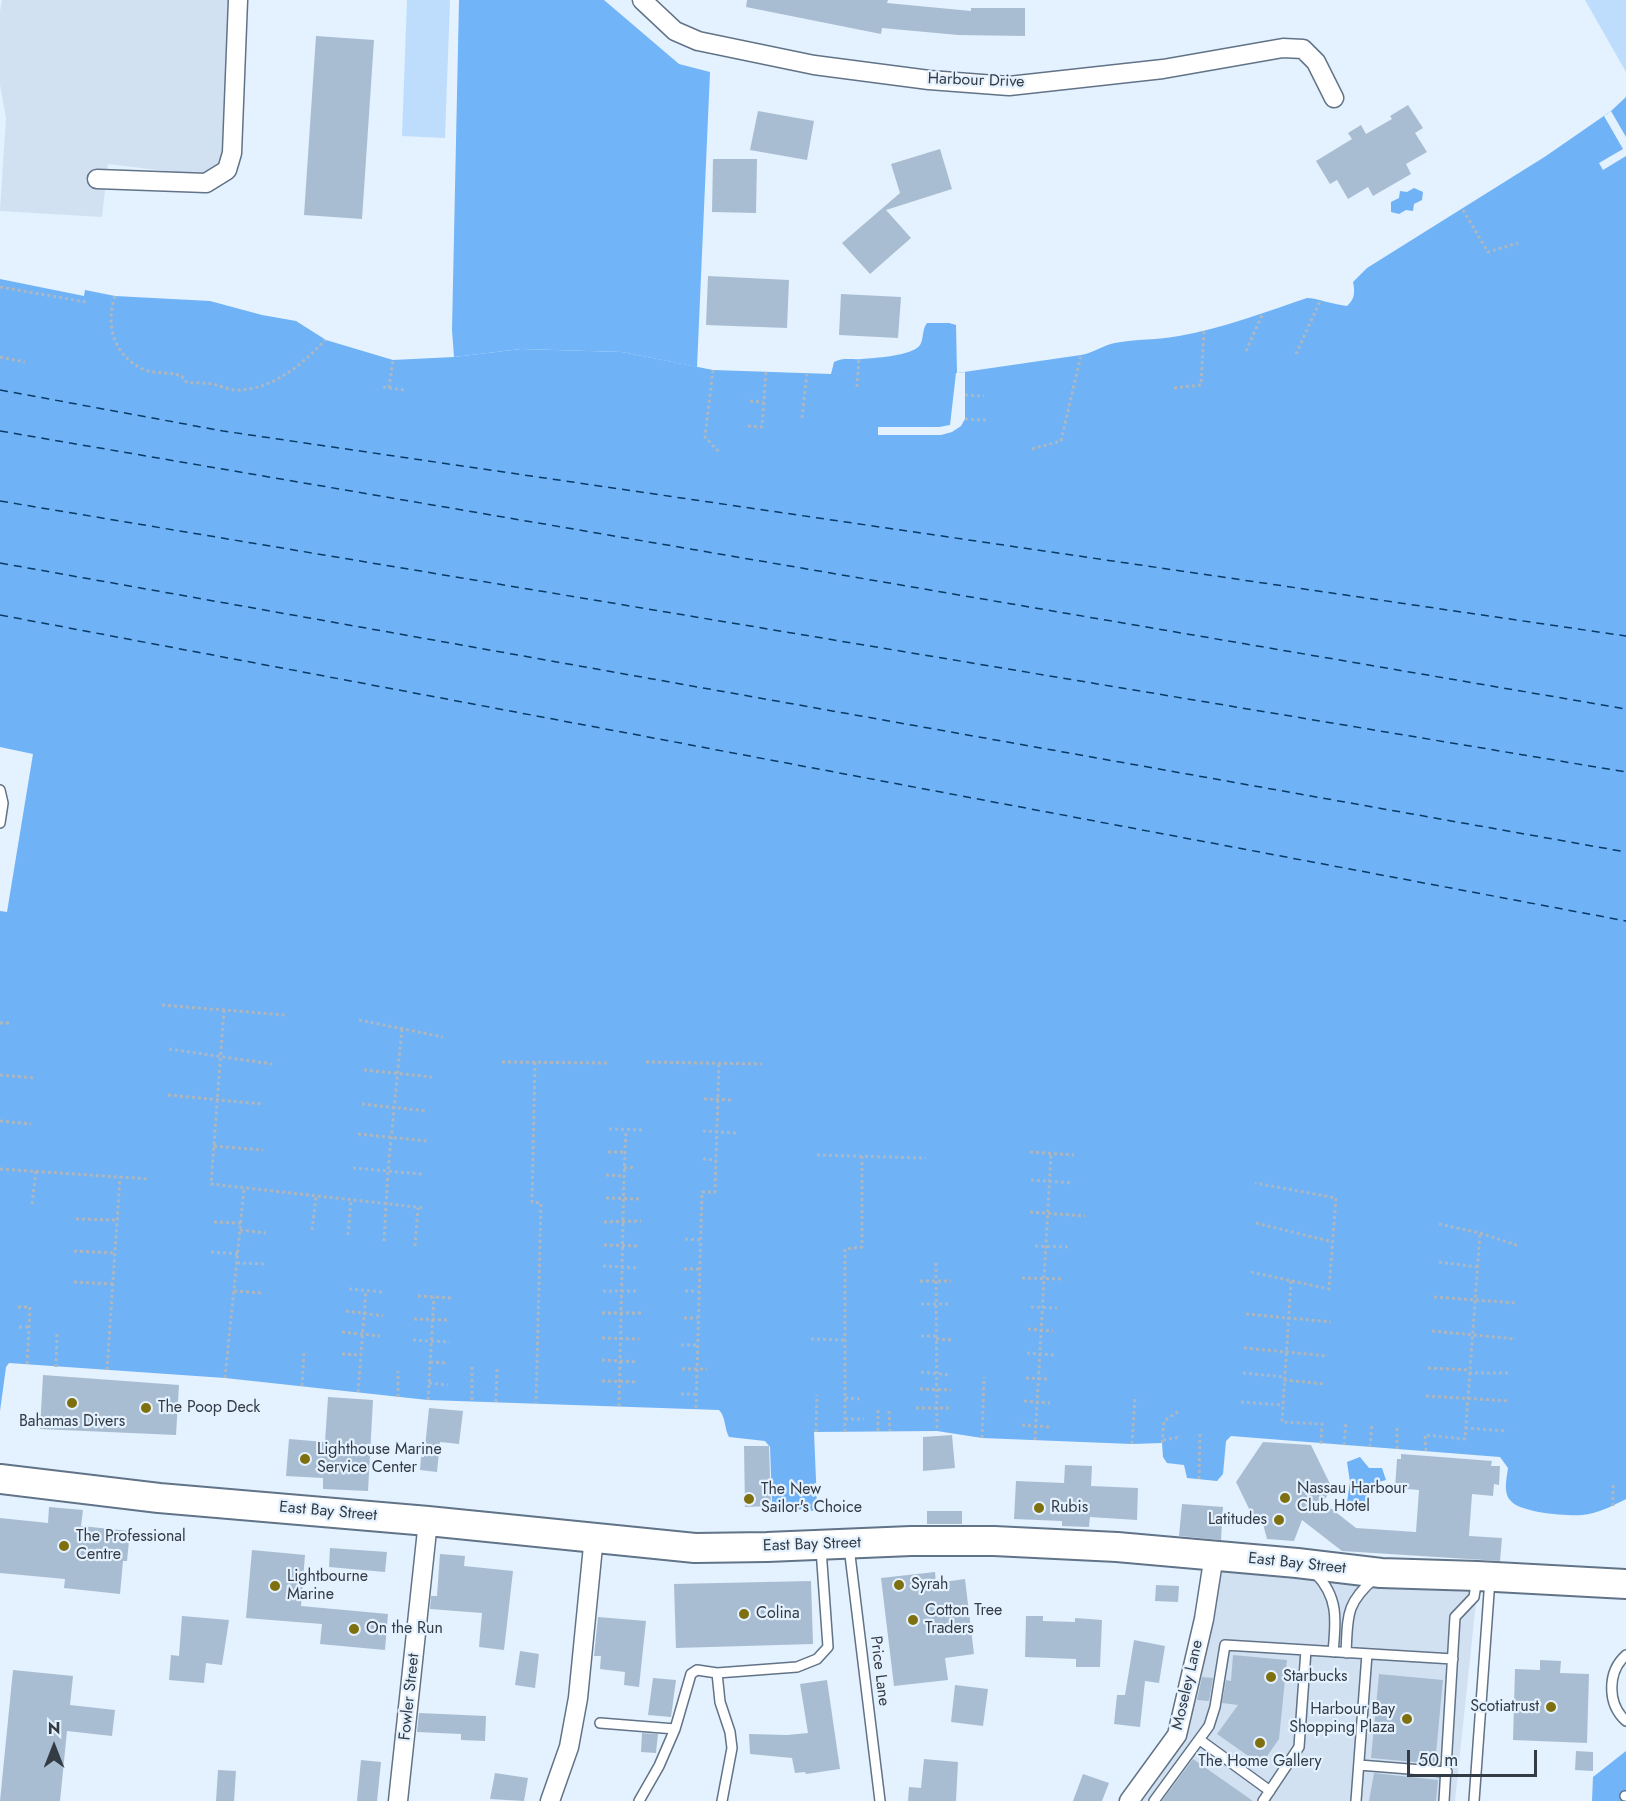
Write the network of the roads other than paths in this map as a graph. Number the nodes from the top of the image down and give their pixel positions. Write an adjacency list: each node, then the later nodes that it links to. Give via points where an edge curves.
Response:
1 (238, 0): 4 (street, via 232,153 227,170 206,183)
2 (642, 0): 3 (street, Harbour Drive, via 675,31 698,41 814,65 929,80 1009,86 1163,69 1283,48 1303,50 1316,62)
3 (1334, 98)
4 (97, 179)
5 (0, 790): 6 (lane)
6 (0, 823)
7 (0, 1479): 8 (highway, East Bay Street, via 159,1498)
8 (428, 1521): 9 (highway, East Bay Street); 30 (street, Fowler Street)
9 (594, 1536): 10 (highway, East Bay Street, via 695,1548); 31 (street, via 578,1698 569,1748)
10 (834, 1544): 11 (highway, East Bay Street, via 994,1541); 22 (lane, via 828,1647 817,1659 798,1667); 34 (lane, Price Lane)
11 (1214, 1555): 12 (highway, East Bay Street); 35 (street, Moseley Lane, via 1204,1619 1177,1735)
12 (1307, 1565): 13 (highway, East Bay Street); 17 (lane, via 1324,1582 1334,1603)
13 (1381, 1573): 14 (highway, East Bay Street); 18 (lane, via 1352,1604)
14 (1484, 1576): 15 (highway, East Bay Street); 21 (lane, via 1474,1597 1455,1617); 40 (lane)
15 (1626, 1584)
16 (1306, 1650): 17 (lane); 26 (lane, via 1225,1645 1215,1707); 29 (lane, via 1299,1747)
17 (1333, 1652): 18 (lane)
18 (1346, 1653): 19 (lane)
19 (1366, 1654): 21 (lane); 27 (lane)
20 (1626, 1656): 23 (lane, via 1618,1663 1612,1679 1618,1714)
21 (1453, 1659): 28 (lane)
22 (717, 1673): 25 (lane, via 697,1670 691,1674); 33 (lane, via 732,1748)
23 (1626, 1721)
24 (600, 1723): 25 (lane)
25 (675, 1729): 32 (lane)
26 (1200, 1740): 29 (lane); 36 (lane)
27 (1359, 1765): 28 (lane); 38 (lane)
28 (1447, 1772): 39 (lane)
29 (1270, 1791): 37 (lane)
30 (398, 1801)
31 (550, 1801)
32 (639, 1801)
33 (722, 1801)
34 (880, 1801)
35 (1129, 1801)
36 (1154, 1801)
37 (1263, 1801)
38 (1356, 1801)
39 (1444, 1801)
40 (1474, 1801)

